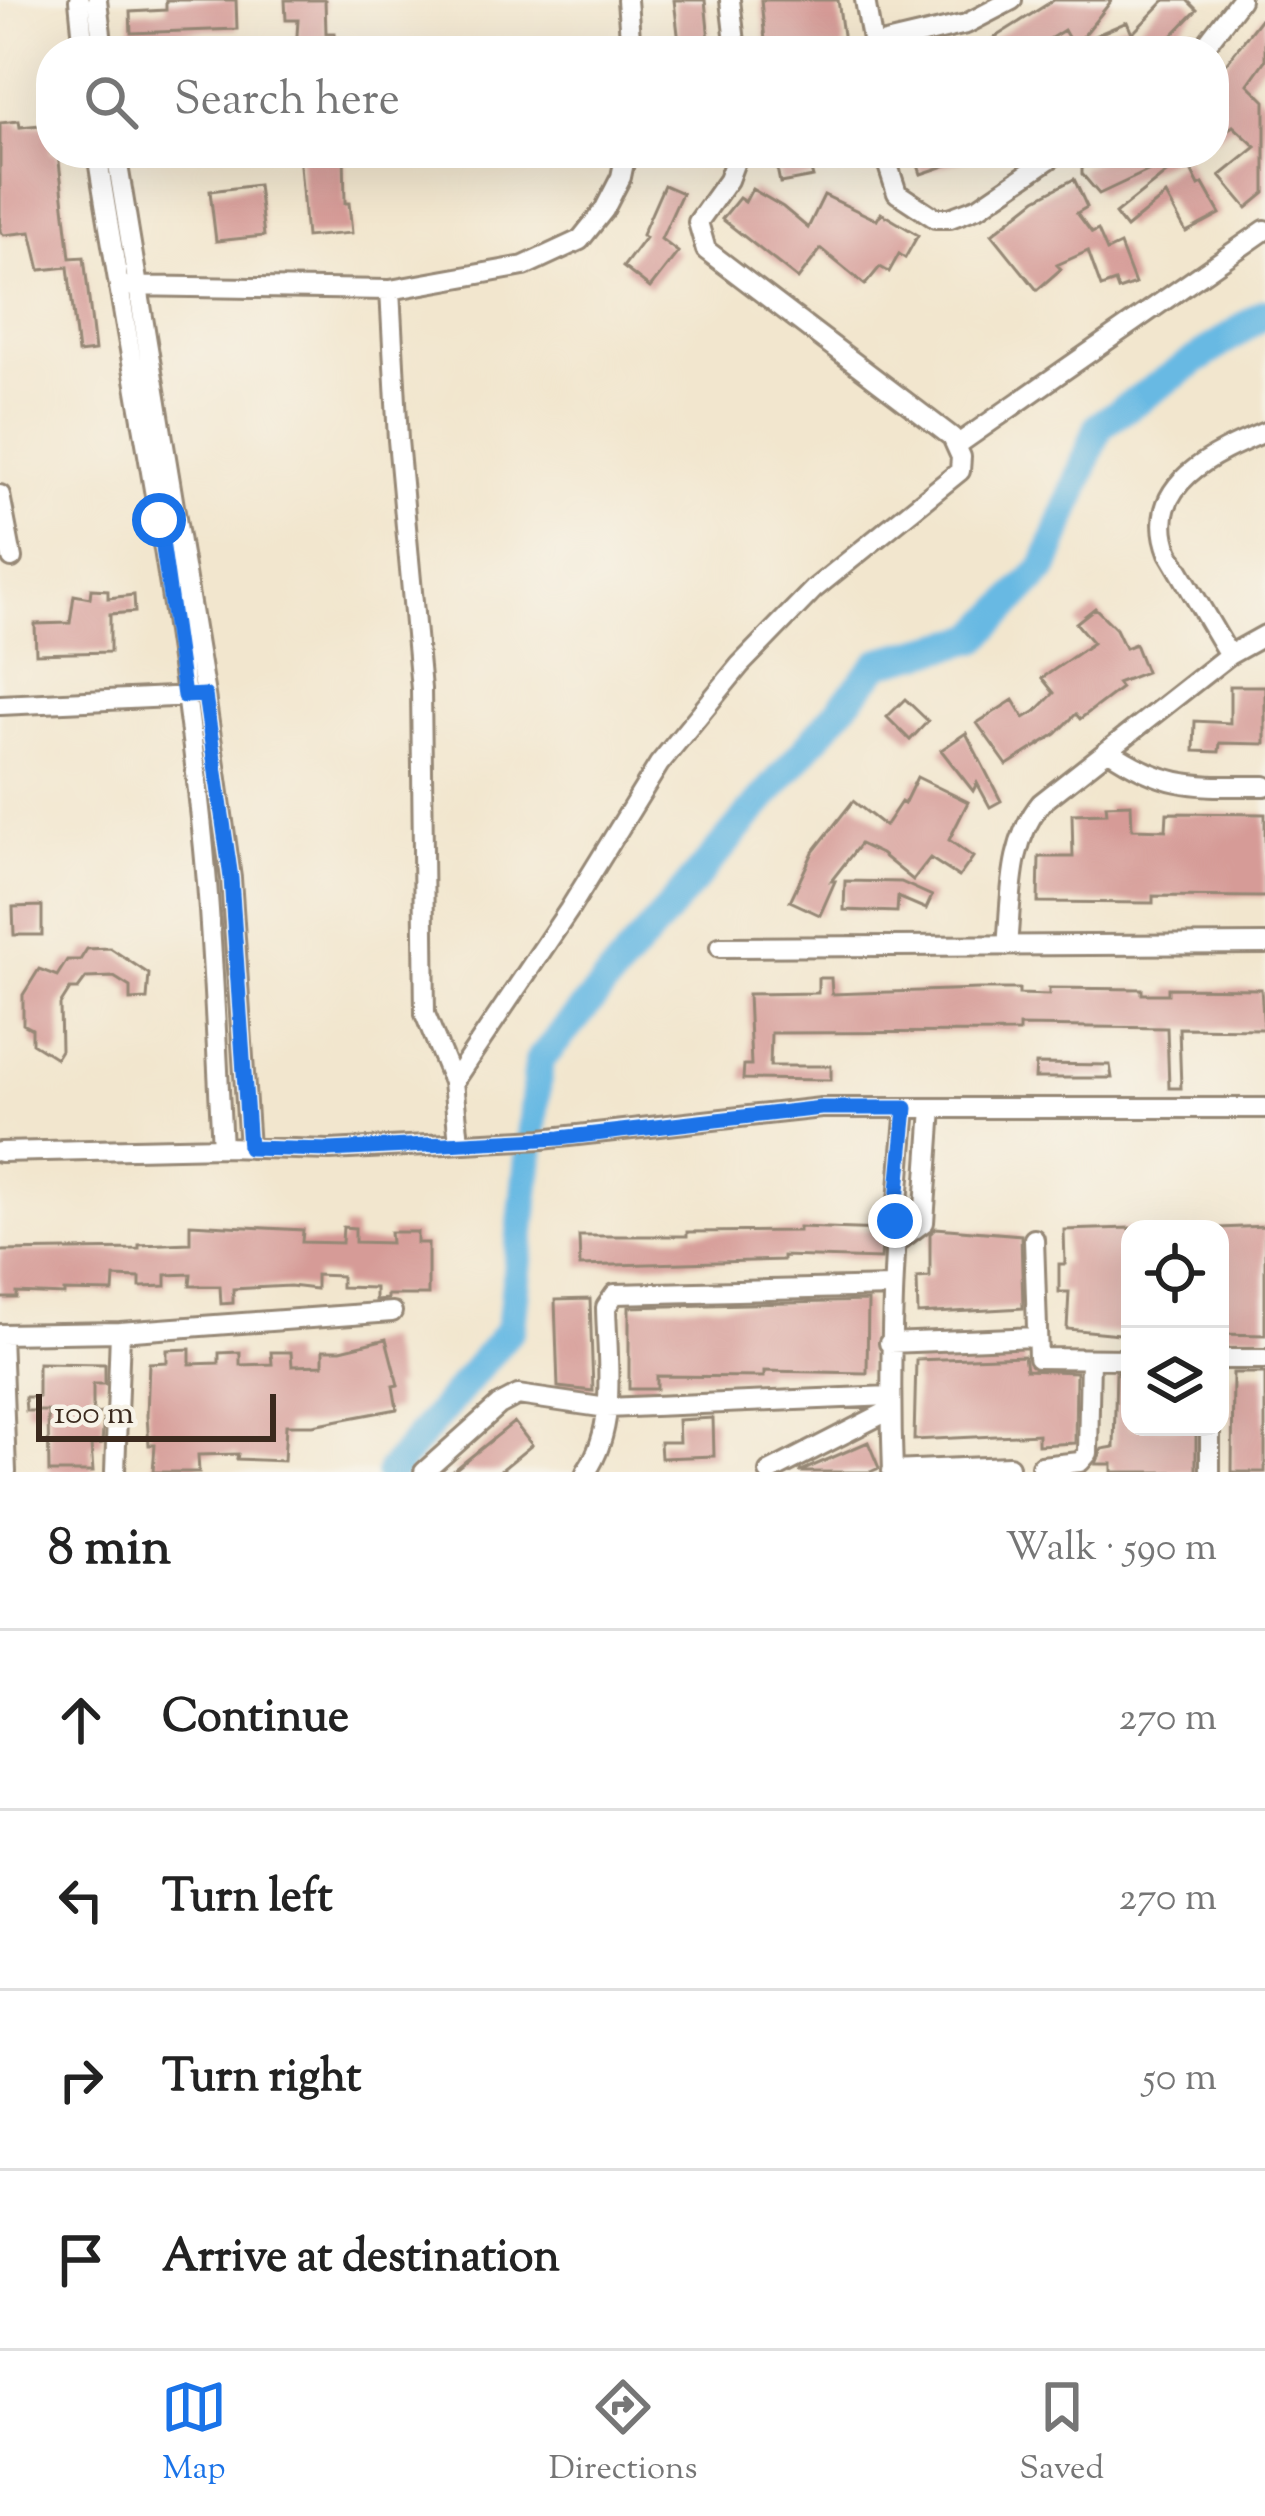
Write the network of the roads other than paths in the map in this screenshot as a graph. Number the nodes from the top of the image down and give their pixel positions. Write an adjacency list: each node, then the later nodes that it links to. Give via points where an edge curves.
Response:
1 (79, 0): 8 (street)
2 (98, 0): 9 (street)
3 (627, 0): 10 (street)
4 (730, 0): 11 (street)
5 (866, 0): 12 (street)
6 (1012, 0): 13 (street)
7 (1240, 0): 14 (street)
8 (83, 36)
9 (102, 36)
10 (630, 36)
11 (734, 36)
12 (872, 36)
13 (920, 36)
14 (1212, 36)
15 (99, 168): 22 (street)
16 (119, 168): 23 (street)
17 (624, 168): 24 (street, via 580,240 524,266)
18 (732, 168): 26 (street, via 698,222 706,250)
19 (887, 168): 20 (street, via 897,193 935,218 979,207)
20 (1036, 168)
21 (1265, 230): 26 (street)
22 (117, 286): 23 (street); 32 (street)
23 (139, 287): 24 (street); 31 (street)
24 (390, 290): 39 (street, via 421,689 425,1014)
25 (1265, 432): 30 (street, via 1185,475 1168,507 1169,553)
26 (956, 445): 39 (street, via 961,471 814,589 659,764)
27 (0, 495): 28 (street)
28 (12, 558)
29 (1265, 635): 30 (street)
30 (1228, 655): 34 (street)
31 (205, 695): 32 (street); 45 (street, via 231,878)
32 (184, 696): 33 (street); 44 (street, via 207,881)
33 (0, 705)
34 (1108, 750): 35 (street, via 1187,786); 37 (street, via 1024,823)
35 (1265, 786)
36 (1265, 944): 37 (street)
37 (1007, 946): 38 (street)
38 (721, 947)
39 (453, 1082): 43 (street)
40 (906, 1108): 41 (street); 43 (street, via 821,1108); 48 (street)
41 (932, 1108): 42 (street); 48 (street, via 924,1222)
42 (1265, 1108)
43 (459, 1142): 45 (street)
44 (222, 1147): 45 (street); 46 (street)
45 (249, 1148)
46 (0, 1152)
47 (1034, 1239): 53 (street)
48 (893, 1245): 49 (street)
49 (891, 1287): 54 (street); 60 (street, via 615,1294 606,1307)
50 (392, 1312): 51 (street)
51 (120, 1333): 52 (street); 65 (street)
52 (1, 1334): 64 (street)
53 (1036, 1337): 54 (street); 55 (street, via 1038,1358)
54 (889, 1343): 59 (street)
55 (1090, 1358): 56 (street); 63 (street, via 1088,1453 1080,1462)
56 (1121, 1358)
57 (1229, 1359): 58 (street)
58 (1265, 1359)
59 (890, 1403): 60 (street); 68 (street); 69 (street)
60 (607, 1408): 66 (street, via 508,1398); 67 (street)
61 (1210, 1436): 70 (street)
62 (1010, 1466): 69 (street)
63 (1041, 1466)
64 (6, 1472)
65 (115, 1472)
66 (424, 1472)
67 (586, 1472)
68 (769, 1472)
69 (892, 1472)
70 (1210, 1472)

